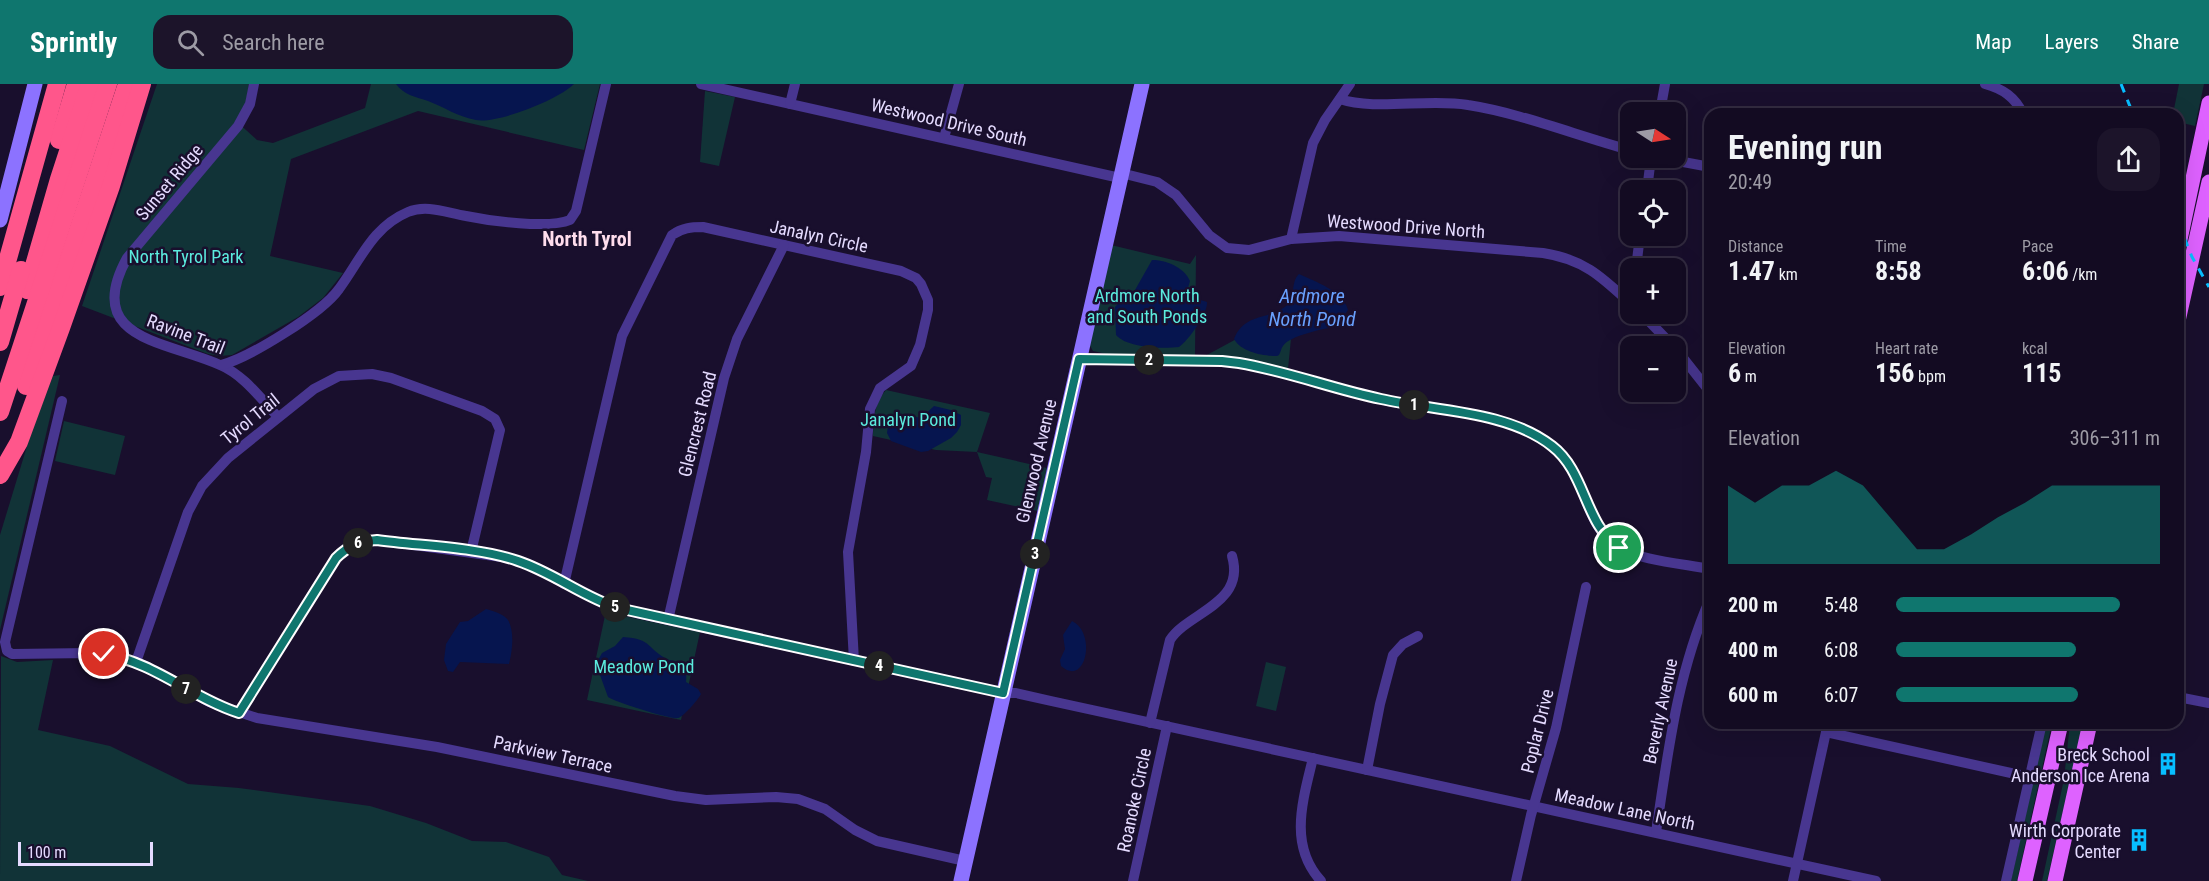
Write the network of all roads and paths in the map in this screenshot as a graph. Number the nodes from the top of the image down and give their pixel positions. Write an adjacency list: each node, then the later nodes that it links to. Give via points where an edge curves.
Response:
1 (35, 84): 30 (street)
2 (57, 84): 34 (highway)
3 (75, 84): 40 (highway)
4 (90, 84): 45 (highway)
5 (108, 84): 47 (highway)
6 (127, 84): 49 (highway)
7 (142, 84): 25 (highway)
8 (148, 84): 25 (highway)
9 (254, 84): 37 (street, Sunset Ridge, via 250,104 238,126 127,258 115,284)
10 (606, 84): 43 (street, via 576,211 570,220 556,223 480,219 426,208 407,212 365,247 339,289 321,308 242,357)
11 (701, 84): 21 (street, Westwood Drive South)
12 (795, 84): 21 (street)
13 (959, 84): 23 (street)
14 (1143, 84): 28 (street, Glenwood Avenue)
15 (1350, 84): 18 (street)
16 (1665, 84): 19 (street)
17 (1985, 84): 22 (street, via 2007,93)
18 (1340, 99): 24 (street, via 1364,103 1467,104); 32 (street, via 1312,143)
19 (1662, 102)
20 (2209, 103): 31 (main road)
21 (790, 104): 23 (street, Westwood Drive South)
22 (2020, 108)
23 (944, 138): 28 (street, Westwood Drive South)
24 (1620, 147)
25 (118, 162): 50 (highway, via 19,442)
26 (1686, 162): 27 (street)
27 (1704, 166)
28 (1121, 175): 32 (street, Westwood Drive North, via 1156,183 1176,195 1209,236 1227,248 1249,250); 41 (street, Glenwood Avenue)
29 (2207, 189): 36 (main road)
30 (1, 210)
31 (2184, 223)
32 (1291, 239): 35 (street, Westwood Drive North, via 1339,236 1560,256 1583,264)
33 (784, 245): 54 (street, Janalyn Circle, via 703,227 679,230 672,235 622,336); 57 (street, Glencrest Road, via 737,339 724,378); 59 (street, Janalyn Circle, via 901,271 916,278 928,300 914,361 880,388 870,409 848,552)
34 (0, 287)
35 (1620, 291)
36 (2184, 294)
37 (114, 302): 43 (street, Ravine Trail, via 118,315 133,332)
38 (1651, 324): 39 (street)
39 (1663, 336)
40 (0, 342)
41 (1079, 359): 53 (street, via 1239,363 1382,400 1509,425 1544,440 1564,457 1599,528 1611,542 1634,554); 61 (street, Glenwood Avenue)
42 (1686, 363): 44 (street)
43 (221, 365): 48 (street, Ravine Trail, via 242,379)
44 (1704, 385)
45 (0, 387)
46 (62, 401): 60 (street, via 5,642 7,651 23,656 97,653)
47 (0, 412)
48 (278, 417): 51 (street, Tyrol Trail, via 330,380 364,374 391,378 495,418 500,430); 60 (street, Tyrol Trail, via 213,472 194,498)
49 (0, 468)
50 (0, 475)
51 (471, 552): 54 (street, via 519,561); 64 (street, via 377,540 343,550)
52 (1232, 556): 65 (street, via 1233,576 1224,595 1170,640)
53 (1704, 568)
54 (564, 584): 57 (street, via 603,603)
55 (1586, 587): 75 (street, Poplar Drive, via 1556,728)
56 (1704, 615): 76 (street, Beverly Avenue, via 1689,652 1668,748)
57 (668, 620): 59 (street)
58 (1418, 636): 73 (street, via 1393,655)
59 (854, 661): 61 (street)
60 (136, 662): 64 (street, Parkview Terrace, via 209,702)
61 (1003, 693): 65 (street); 77 (street, Glenwood Avenue)
62 (2184, 698): 63 (street)
63 (2209, 704)
64 (239, 713): 77 (street, Parkview Terrace, via 279,723 446,748 690,799 798,799 825,809 877,841)
65 (1150, 723): 66 (street, Meadow Lane North)
66 (1167, 726): 72 (street, Meadow Lane North); 80 (street, Roanoke Circle)
67 (1827, 729): 78 (street)
68 (1835, 729): 74 (street)
69 (2041, 729): 74 (street)
70 (2060, 729): 86 (main road)
71 (2089, 729): 87 (main road)
72 (1313, 758): 73 (street, Meadow Lane North); 81 (street, via 1300,819 1300,839 1305,857)
73 (1367, 770): 75 (street, Meadow Lane North)
74 (2030, 777): 85 (street)
75 (1534, 806): 76 (street, Meadow Lane North); 82 (street, Poplar Drive)
76 (1656, 832): 78 (street, Meadow Lane North)
77 (965, 861): 79 (street, Glenwood Avenue)
78 (1797, 863): 83 (street); 84 (street, Meadow Lane North)
79 (961, 881)
80 (1133, 881)
81 (1320, 881)
82 (1516, 881)
83 (1792, 881)
84 (1876, 881)
85 (2006, 881)
86 (2025, 881)
87 (2055, 881)

